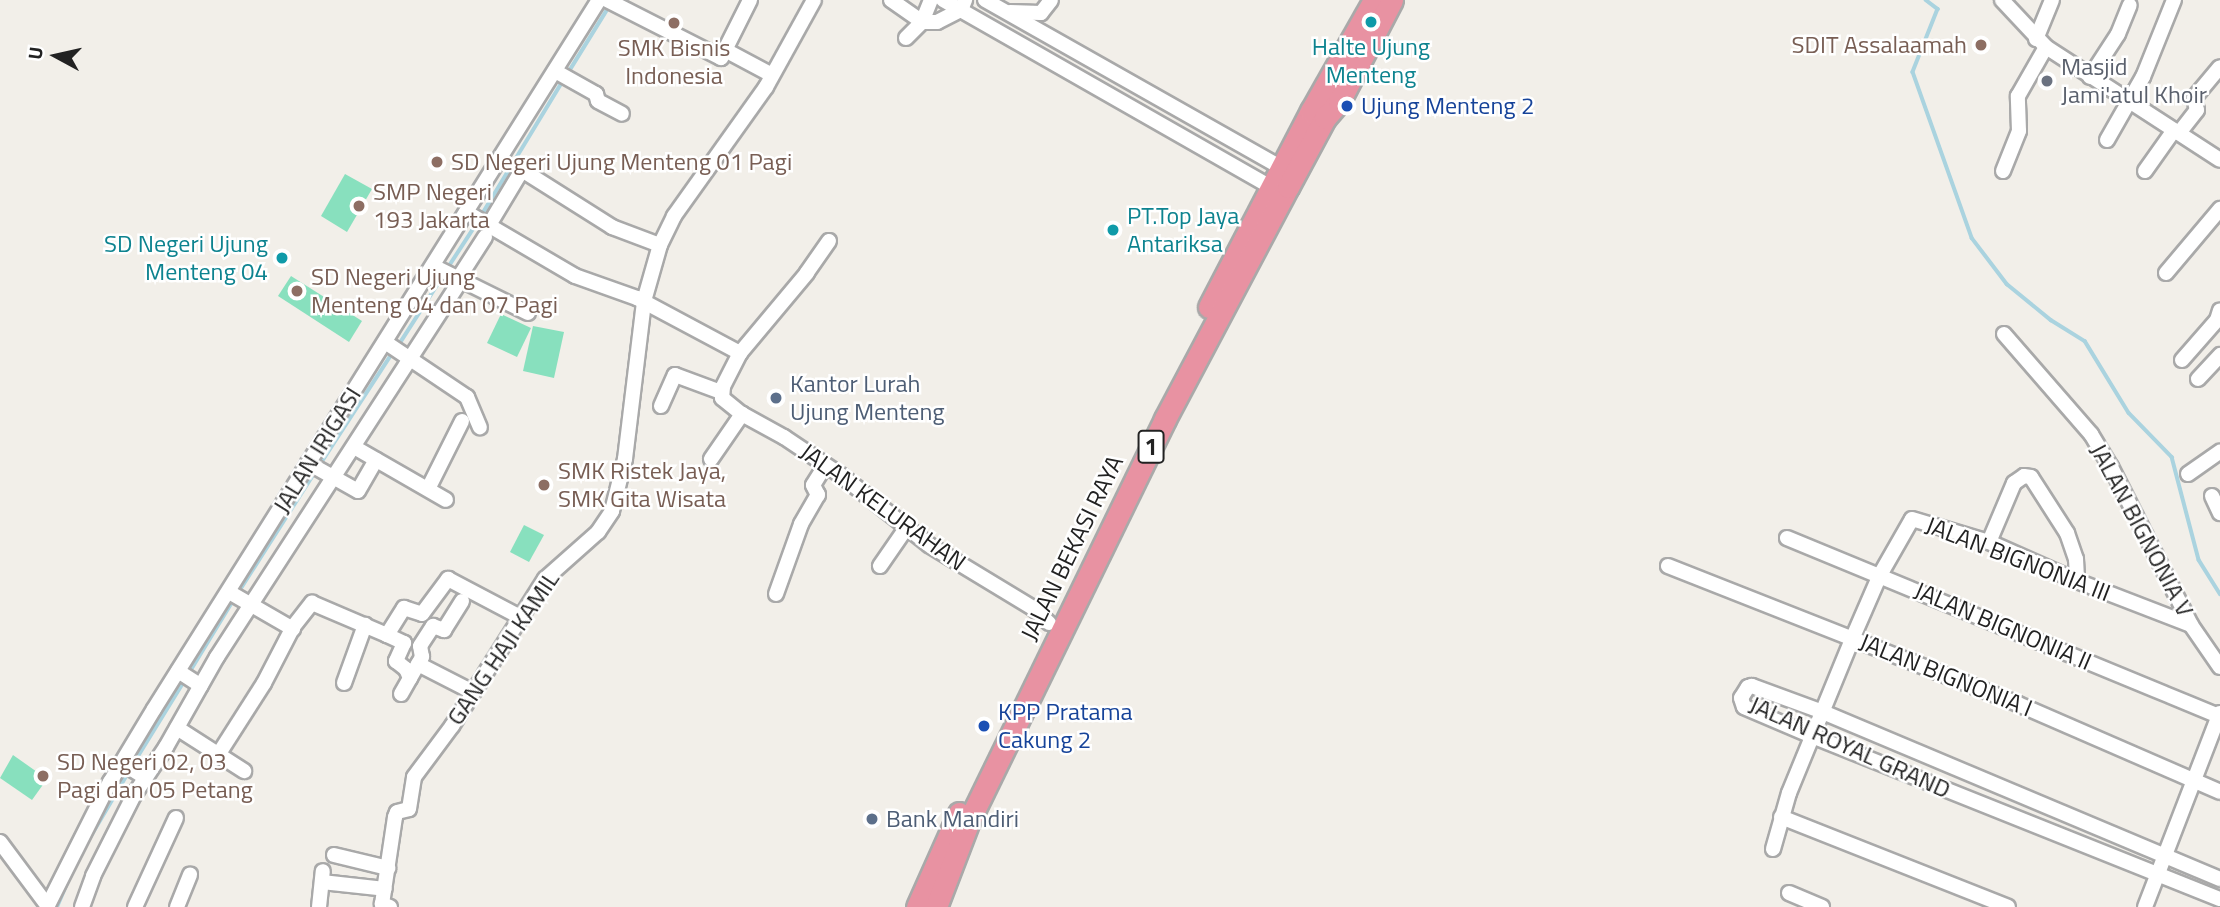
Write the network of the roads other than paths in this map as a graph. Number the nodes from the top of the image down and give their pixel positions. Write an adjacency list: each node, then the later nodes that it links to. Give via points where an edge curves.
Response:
1 (599, 0): 23 (street, JALAN IRIGASI)
2 (750, 0): 21 (street)
3 (814, 0): 24 (street, GANG HAJI KAMIL)
4 (891, 0): 18 (street)
5 (931, 0): 18 (street)
6 (943, 0): 15 (street)
7 (985, 0): 17 (street)
8 (1051, 0): 17 (street, via 1041,13)
9 (1374, 0): 31 (highway, JALAN BEKASI RAYA / 1)
10 (1392, 0): 45 (highway, JALAN BEKASI RAYA / 1)
11 (2003, 0): 20 (street)
12 (2052, 0): 20 (street)
13 (2174, 0): 26 (street)
14 (612, 3): 21 (street, via 721,58)
15 (963, 5): 18 (street, via 937,22); 34 (street)
16 (2130, 5): 25 (street, via 2118,34)
17 (1004, 11): 31 (street)
18 (922, 22): 19 (street)
19 (906, 38)
20 (2041, 43): 25 (street); 32 (street, via 2018,96 2019,131)
21 (727, 51): 24 (street)
22 (2220, 67): 28 (street, via 2193,99 2197,110)
23 (559, 74): 27 (street); 36 (street, JALAN IRIGASI)
24 (772, 75): 38 (street, GANG HAJI KAMIL, via 681,202)
25 (2090, 77): 26 (street)
26 (2130, 103): 28 (street); 29 (street)
27 (622, 114)
28 (2176, 132): 30 (street); 33 (street)
29 (2107, 140)
30 (2220, 160)
31 (1282, 168): 34 (highway, JALAN BEKASI RAYA / 1)
32 (2003, 171)
33 (2145, 171)
34 (1271, 187): 45 (highway, JALAN BEKASI RAYA / 1)
35 (2220, 209): 40 (street)
36 (480, 222): 38 (street, via 522,170 612,226); 39 (street, JALAN IRIGASI); 41 (street); 42 (street, via 575,276)
37 (829, 241): 48 (street)
38 (660, 245): 42 (street, GANG HAJI KAMIL)
39 (436, 268): 41 (street); 47 (street, JALAN IRIGASI)
40 (2166, 273)
41 (458, 279): 44 (street); 50 (street)
42 (644, 301): 48 (street); 80 (street, GANG HAJI KAMIL, via 625,459 612,511 598,532 545,579)
43 (2220, 310): 51 (street, via 2217,320)
44 (528, 313)
45 (1210, 318): 81 (highway, JALAN BEKASI RAYA / 1, via 1129,458); 107 (highway, JALAN BEKASI RAYA / 1, via 1165,419)
46 (2004, 334): 83 (street, JALAN BIGNONIA V, via 2091,434)
47 (389, 345): 50 (street); 62 (street, JALAN IRIGASI)
48 (740, 353): 53 (street)
49 (2220, 355): 52 (street)
50 (409, 358): 57 (street, via 467,397); 58 (street)
51 (2182, 360)
52 (2198, 379)
53 (722, 392): 54 (street, via 675,374); 55 (street, JALAN KELURAHAN, via 725,402)
54 (662, 406)
55 (742, 414): 60 (street); 63 (street, JALAN KELURAHAN)
56 (462, 421): 66 (street)
57 (480, 427)
58 (354, 447): 61 (street); 65 (street)
59 (2220, 452): 64 (street)
60 (711, 459)
61 (376, 460): 65 (street, via 358,491); 66 (street)
62 (311, 465): 65 (street); 78 (street, JALAN IRIGASI)
63 (825, 466): 70 (street, JALAN KELURAHAN); 77 (street, via 813,485 818,495 801,524)
64 (2188, 474)
65 (334, 478): 78 (street)
66 (428, 489): 68 (street)
67 (2212, 496): 69 (street)
68 (446, 500)
69 (2220, 513)
70 (907, 527): 73 (street); 81 (street, JALAN KELURAHAN)
71 (1787, 538): 75 (street, JALAN BIGNONIA II)
72 (1989, 542): 75 (street, JALAN BIGNONIA III, via 1912,519); 76 (street, JALAN BIGNONIA III); 76 (street, via 2014,484 2024,476 2031,477 2067,533 2076,559)
73 (880, 566)
74 (1668, 566): 86 (street, JALAN BIGNONIA I)
75 (1880, 575): 86 (street, JALAN BIGNONIA III); 96 (street, JALAN BIGNONIA II)
76 (2077, 581): 83 (street, JALAN BIGNONIA III)
77 (776, 594)
78 (241, 599): 84 (street); 89 (street, JALAN IRIGASI); 92 (street)
79 (463, 601): 87 (street, via 444,629 433,626 420,646 423,655)
80 (520, 617): 85 (street, via 447,579 422,614 404,608); 93 (street, GANG HAJI KAMIL)
81 (1049, 623): 107 (highway, JALAN BEKASI RAYA / 1)
82 (365, 625): 84 (street, via 312,603); 85 (street); 91 (street)
83 (2191, 625): 88 (street, JALAN BIGNONIA V)
84 (293, 629): 99 (street)
85 (387, 635): 90 (street, via 404,643 396,660)
86 (1853, 637): 95 (street, JALAN BIGNONIA III); 103 (street, JALAN BIGNONIA I)
87 (418, 664): 90 (street); 93 (street)
88 (2220, 667)
89 (180, 673): 92 (street); 100 (street, JALAN IRIGASI)
90 (410, 678): 94 (street)
91 (344, 683)
92 (199, 684): 97 (street)
93 (474, 692): 112 (street, GANG HAJI KAMIL, via 414,777 408,811 396,813)
94 (401, 694)
95 (1823, 712): 98 (street, JALAN BIGNONIA III); 98 (street, JALAN ROYAL GRAND, via 1752,686 1741,698 1744,706); 111 (street, JALAN ROYAL GRAND)
96 (2219, 715): 103 (street)
97 (177, 728): 99 (street); 102 (street)
98 (1812, 736): 105 (street, JALAN BIGNONIA III); 113 (street, JALAN ROYAL GRAND)
99 (218, 755): 101 (street)
100 (126, 765): 102 (street); 119 (street, JALAN IRIGASI)
101 (244, 771)
102 (145, 777): 120 (street, via 102,856)
103 (2194, 782): 104 (street, JALAN BIGNONIA I); 111 (street)
104 (2220, 792)
105 (1781, 817): 109 (street, JALAN BIGNONIA III); 128 (street)
106 (176, 818): 121 (street)
107 (963, 818): 125 (highway, JALAN BEKASI RAYA / 1); 126 (highway, JALAN BEKASI RAYA / 1)
108 (0, 842): 119 (street)
109 (1773, 849)
110 (334, 855): 112 (street)
111 (2165, 857): 113 (street); 115 (street, JALAN ROYAL GRAND)
112 (388, 868): 116 (street, GANG HAJI KAMIL)
113 (2159, 874): 118 (street, JALAN ROYAL GRAND); 129 (street)
114 (190, 875): 122 (street)
115 (2220, 879)
116 (385, 888): 123 (street, via 323,877); 124 (street, GANG HAJI KAMIL, via 382,905)
117 (1789, 893): 127 (street)
118 (2220, 899)
119 (47, 906)
120 (82, 907)
121 (135, 907)
122 (177, 907)
123 (319, 907)
124 (390, 907)
125 (917, 907)
126 (936, 907)
127 (1822, 907)
128 (2008, 907)
129 (2144, 907)

